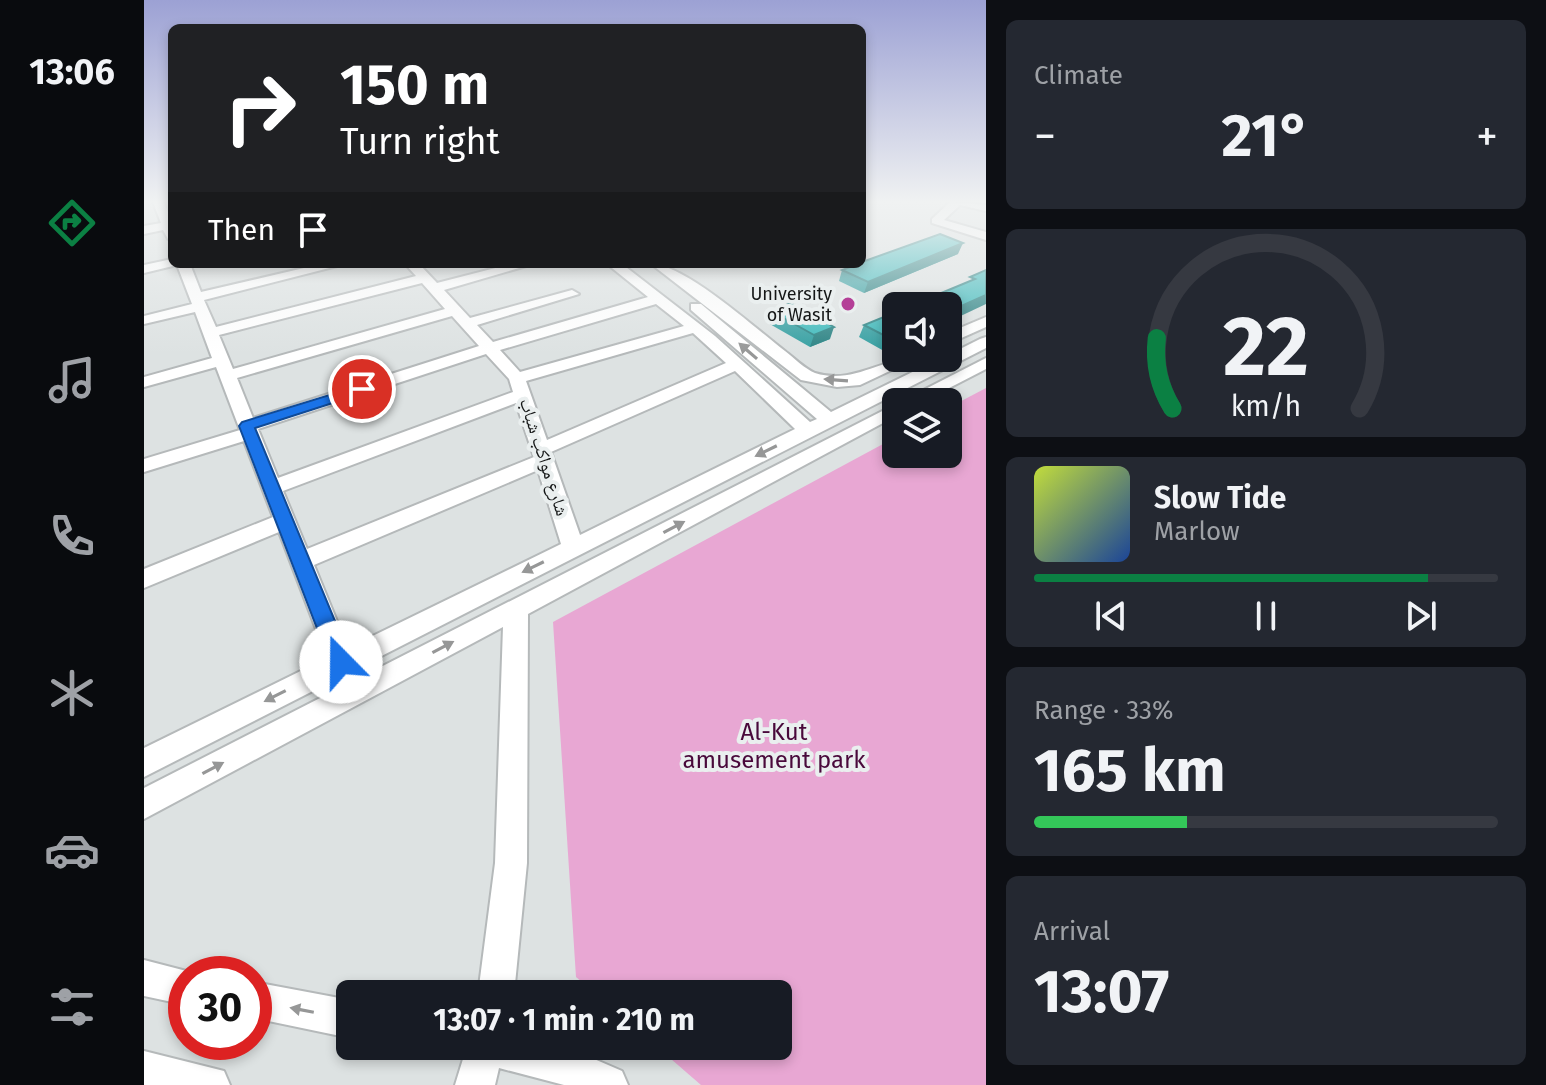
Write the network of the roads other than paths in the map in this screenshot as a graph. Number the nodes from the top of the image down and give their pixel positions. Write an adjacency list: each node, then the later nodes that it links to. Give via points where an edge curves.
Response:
1 (168, 264): 8 (street)
2 (185, 268): 12 (street)
3 (323, 268): 12 (street)
4 (475, 268): 9 (street)
5 (619, 268): 11 (street)
6 (641, 268): 29 (street, one-way to 6, via 696,307)
7 (664, 268): 24 (street, one-way to 7, via 837,382 807,376)
8 (144, 269)
9 (424, 272): 13 (street, شارع مواكب شباب); 18 (street)
10 (572, 294): 13 (street)
11 (660, 298): 16 (street); 20 (street)
12 (198, 302): 14 (street); 18 (street)
13 (462, 316): 20 (street, شارع مواكب شباب); 23 (street)
14 (144, 320)
15 (986, 321): 17 (street)
16 (696, 327): 22 (street); 26 (street)
17 (962, 332)
18 (210, 333): 23 (street)
19 (986, 342): 29 (street)
20 (493, 349): 26 (street, شارع مواكب شباب); 30 (street)
21 (986, 363): 27 (street)
22 (737, 364): 31 (street); 32 (street)
23 (224, 368): 25 (street); 30 (street)
24 (882, 370)
25 (144, 382)
26 (521, 386): 32 (street, شارع مواكب شباب); 34 (street)
27 (937, 388)
28 (882, 416): 39 (street, one-way to 28)
29 (829, 420): 31 (street)
30 (248, 429): 33 (street); 34 (street)
31 (808, 431): 36 (street, one-way to 36)
32 (543, 454): 36 (street, شارع مواكب شباب); 37 (street)
33 (144, 466)
34 (272, 488): 35 (street)
35 (285, 521): 37 (street); 38 (street)
36 (573, 547): 40 (street, one-way to 40)
37 (301, 561): 40 (street)
38 (144, 579)
39 (516, 609): 42 (street, one-way to 39); 44 (street, via 511,863)
40 (341, 662): 41 (street, one-way to 41)
41 (144, 763)
42 (144, 804)
43 (144, 978): 45 (street)
44 (498, 980)
45 (168, 983)
46 (272, 1004): 47 (street, one-way to 46)
47 (336, 1016)
48 (482, 1060): 50 (street)
49 (541, 1060): 51 (street)
50 (475, 1085)
51 (608, 1085)

